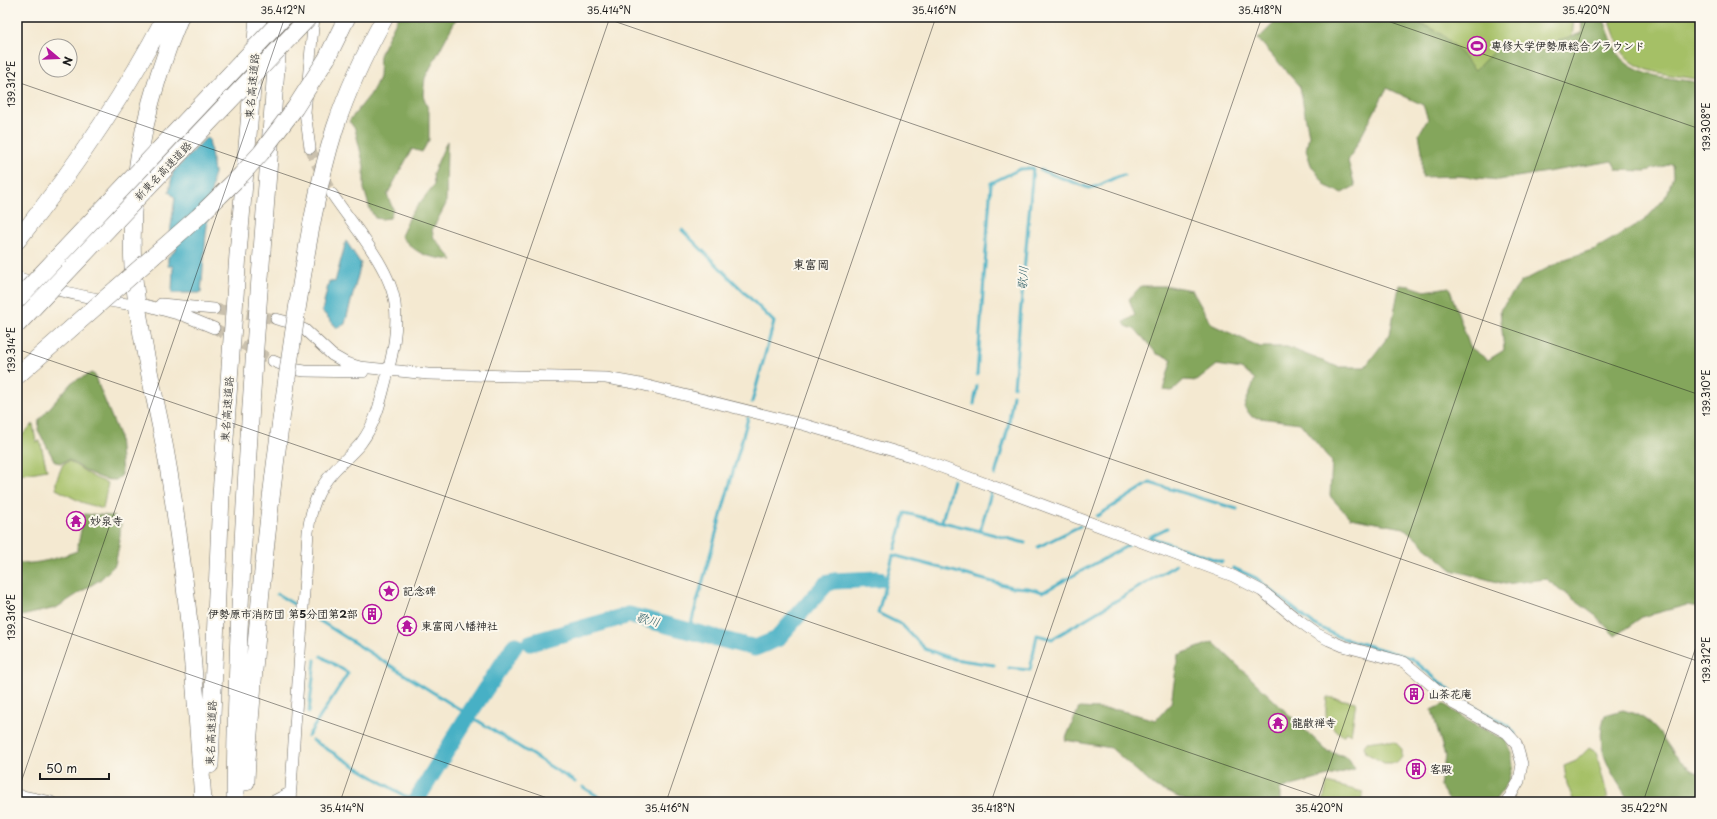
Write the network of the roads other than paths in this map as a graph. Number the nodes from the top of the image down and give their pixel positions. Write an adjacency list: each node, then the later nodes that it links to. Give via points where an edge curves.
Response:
1 (165, 17): 12 (highway, via 139,64 79,159)
2 (180, 17): 23 (highway, via 159,71 143,130 135,188 133,268 140,322 179,541)
3 (258, 17): 23 (highway, 東名高速道路, via 237,261)
4 (280, 17): 24 (highway, 東名高速道路, via 250,422 238,672)
5 (284, 17): 14 (highway, 新東名高速道路, bridge)
6 (309, 17): 18 (highway, 新東名高速道路, bridge)
7 (314, 17): 10 (street, via 305,112)
8 (347, 17): 22 (highway, bridge, via 327,58 291,114 241,175 198,217)
9 (385, 17): 24 (highway, bridge, via 352,83 336,128 315,210 274,466)
10 (310, 148)
11 (332, 194): 21 (street, via 380,265 392,290 396,334)
12 (17, 241)
13 (17, 277): 15 (street, via 78,296)
14 (17, 300)
15 (127, 304)
16 (214, 309): 19 (street, via 158,304 148,306 185,316)
17 (276, 319): 21 (street, via 305,330 332,355 346,363)
18 (17, 325)
19 (214, 328)
20 (273, 361): 21 (street, via 305,371)
21 (388, 371): 26 (street, via 378,411 369,432 332,472 320,489 311,512); 33 (street, via 606,378 640,384 914,457 1234,576 1262,591 1316,634 1343,646 1404,662 1454,704 1507,733 1516,743 1522,764 1519,781)
22 (17, 376)
23 (205, 766): 28 (highway); 29 (highway, 東名高速道路)
24 (241, 767): 30 (highway, 東名高速道路); 31 (highway)
25 (17, 795): 27 (street)
26 (290, 797): 32 (street)
27 (51, 802)
28 (203, 802)
29 (210, 802)
30 (235, 802)
31 (246, 802)
32 (272, 802)
33 (1507, 802)

